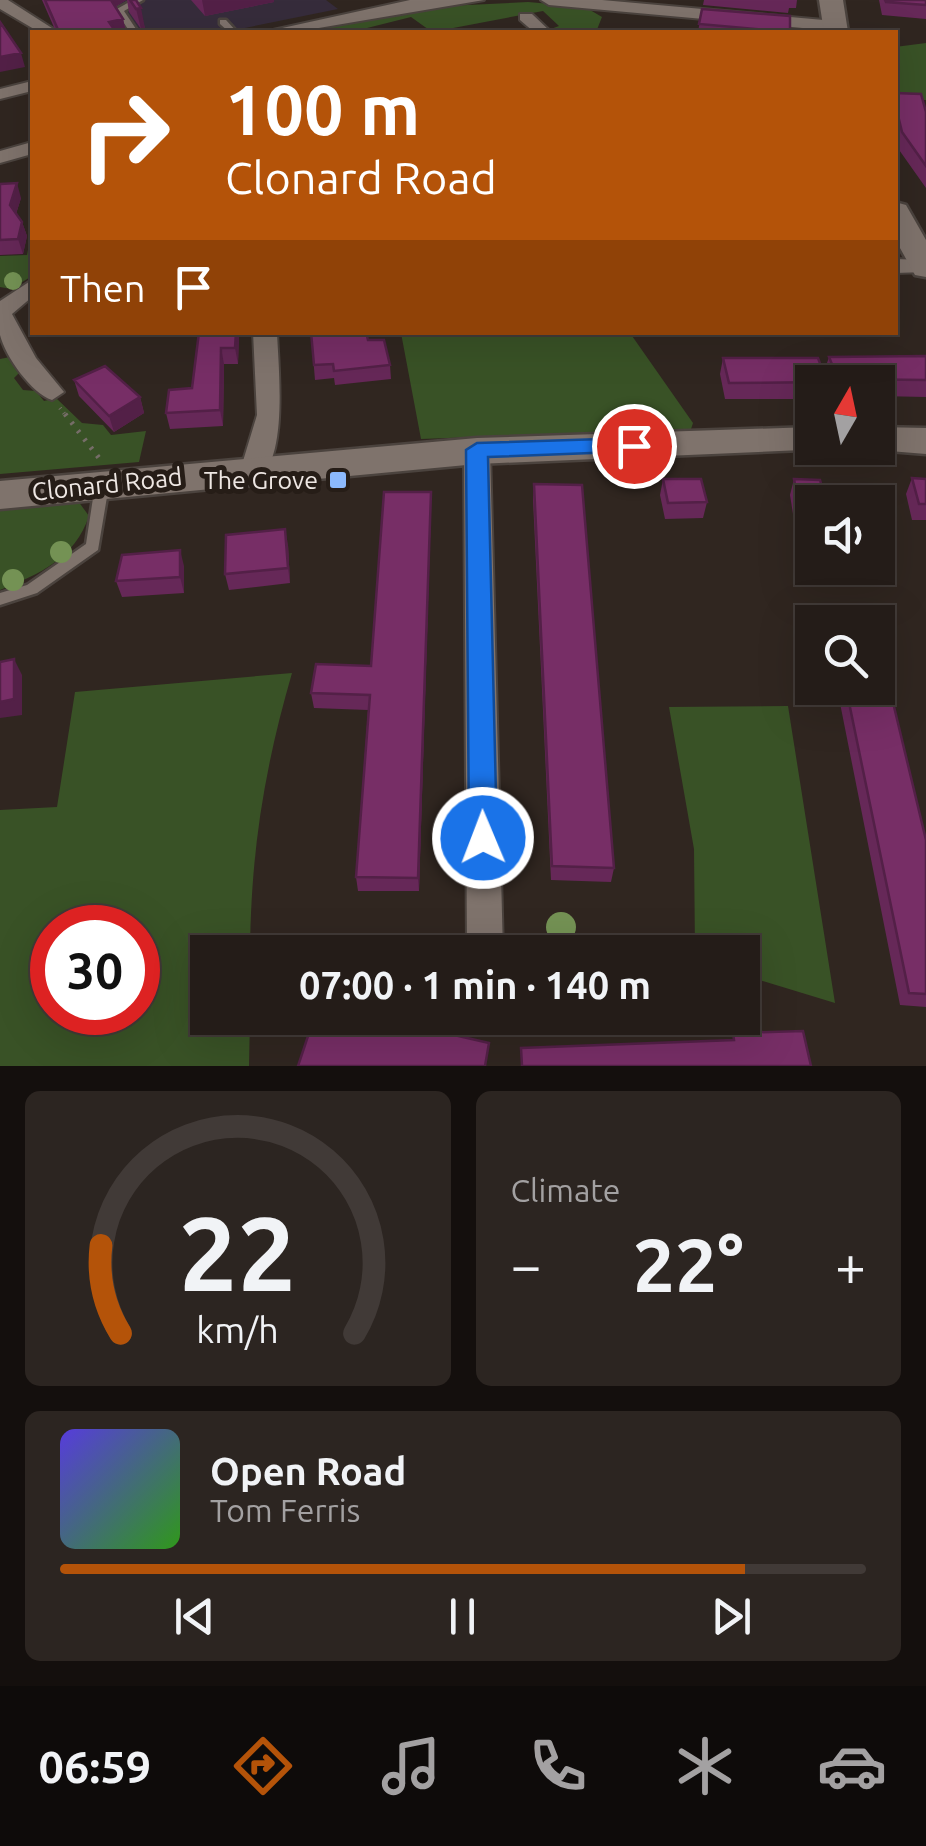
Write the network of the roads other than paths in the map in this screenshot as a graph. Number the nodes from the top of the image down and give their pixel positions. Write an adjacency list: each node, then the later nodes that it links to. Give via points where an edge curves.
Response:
1 (139, 0): 13 (lane, via 119,10)
2 (346, 0): 9 (street)
3 (461, 0): 4 (street); 9 (street)
4 (476, 0)
5 (548, 0): 8 (street, via 612,13)
6 (832, 0): 17 (street)
7 (0, 2): 12 (street)
8 (675, 6): 17 (street)
9 (362, 14): 15 (street)
10 (526, 17): 16 (street)
11 (223, 22): 14 (lane)
12 (47, 30)
13 (133, 30)
14 (231, 30)
15 (282, 30)
16 (541, 30)
17 (835, 30)
18 (30, 86): 19 (street)
19 (0, 94)
20 (30, 149): 21 (street)
21 (0, 157)
22 (898, 219): 23 (street)
23 (915, 267)
24 (30, 289): 25 (street)
25 (0, 312): 27 (street, via 26,362)
26 (265, 335): 32 (street, via 269,415)
27 (52, 392)
28 (895, 440): 30 (street)
29 (795, 441): 31 (street, Clonard Road)
30 (926, 441)
31 (477, 450): 32 (street, Clonard Road); 36 (street)
32 (253, 470): 33 (street, Clonard Road)
33 (106, 484): 34 (street, Clonard Road); 35 (lane, via 93,546 32,588)
34 (0, 495)
35 (0, 600)
36 (485, 935)

